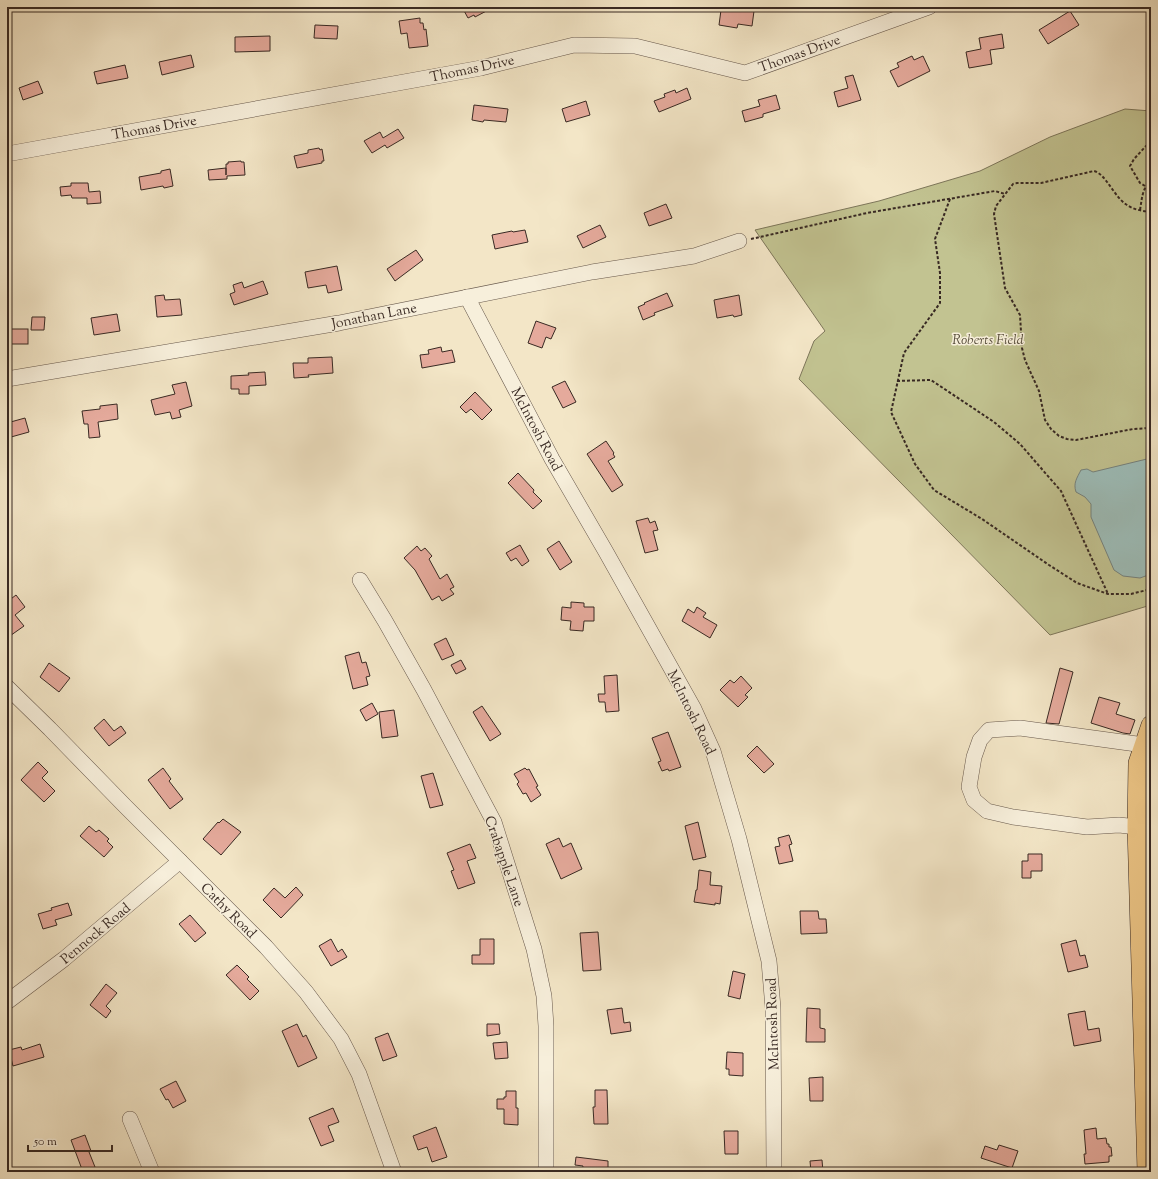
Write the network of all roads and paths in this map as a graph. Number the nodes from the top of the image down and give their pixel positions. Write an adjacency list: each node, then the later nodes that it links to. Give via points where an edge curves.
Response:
1 (929, 7): 2 (street, Thomas Drive)
2 (893, 13): 4 (street, Thomas Drive, via 745,73 635,46 574,45 481,68)
3 (1151, 148): 6 (path, via 1146,146 1130,166 1140,184)
4 (7, 154)
5 (1151, 181): 6 (path)
6 (1145, 186): 9 (path)
7 (1005, 194): 8 (path, via 995,191); 9 (path, via 1013,184 1041,183 1094,171 1101,175 1120,200); 15 (path, via 996,206 994,214 1005,288 1020,315 1022,348 1038,391 1045,420 1059,436 1076,440)
8 (950, 199): 11 (path, via 867,213); 14 (path, via 935,239 940,272 940,303 904,353)
9 (1140, 210): 10 (path)
10 (1151, 212)
11 (739, 242): 12 (street, Jonathan Lane, via 694,256 592,272)
12 (467, 298): 13 (street, Jonathan Lane); 29 (street, McIntosh Road, via 552,459 694,709 713,751 739,840 769,961 773,1008)
13 (7, 378)
14 (897, 381): 18 (path, via 931,380 994,422 1020,444 1061,491); 18 (path, via 891,412 915,464 934,490 1077,583)
15 (1151, 428)
16 (360, 580): 28 (street, Crabapple Lane, via 420,683 494,822 534,949 544,996 546,1026)
17 (1151, 589): 18 (path, via 1131,594)
18 (1108, 594)
19 (7, 687): 23 (street, Cathy Road)
20 (1151, 725): 21 (main road)
21 (1144, 745): 22 (main road, via 1138,763); 22 (street, via 1020,728 989,730 980,740 974,757 969,787 974,800 987,811 1087,827 1119,825)
22 (1137, 828): 30 (main road)
23 (180, 861): 24 (street, Pennock Road, via 64,959); 27 (street, Cathy Road, via 266,947 306,992 342,1039 359,1074)
24 (7, 1002)
25 (130, 1119): 26 (street)
26 (152, 1172)
27 (394, 1172)
28 (546, 1172)
29 (774, 1172)
30 (1147, 1172)

